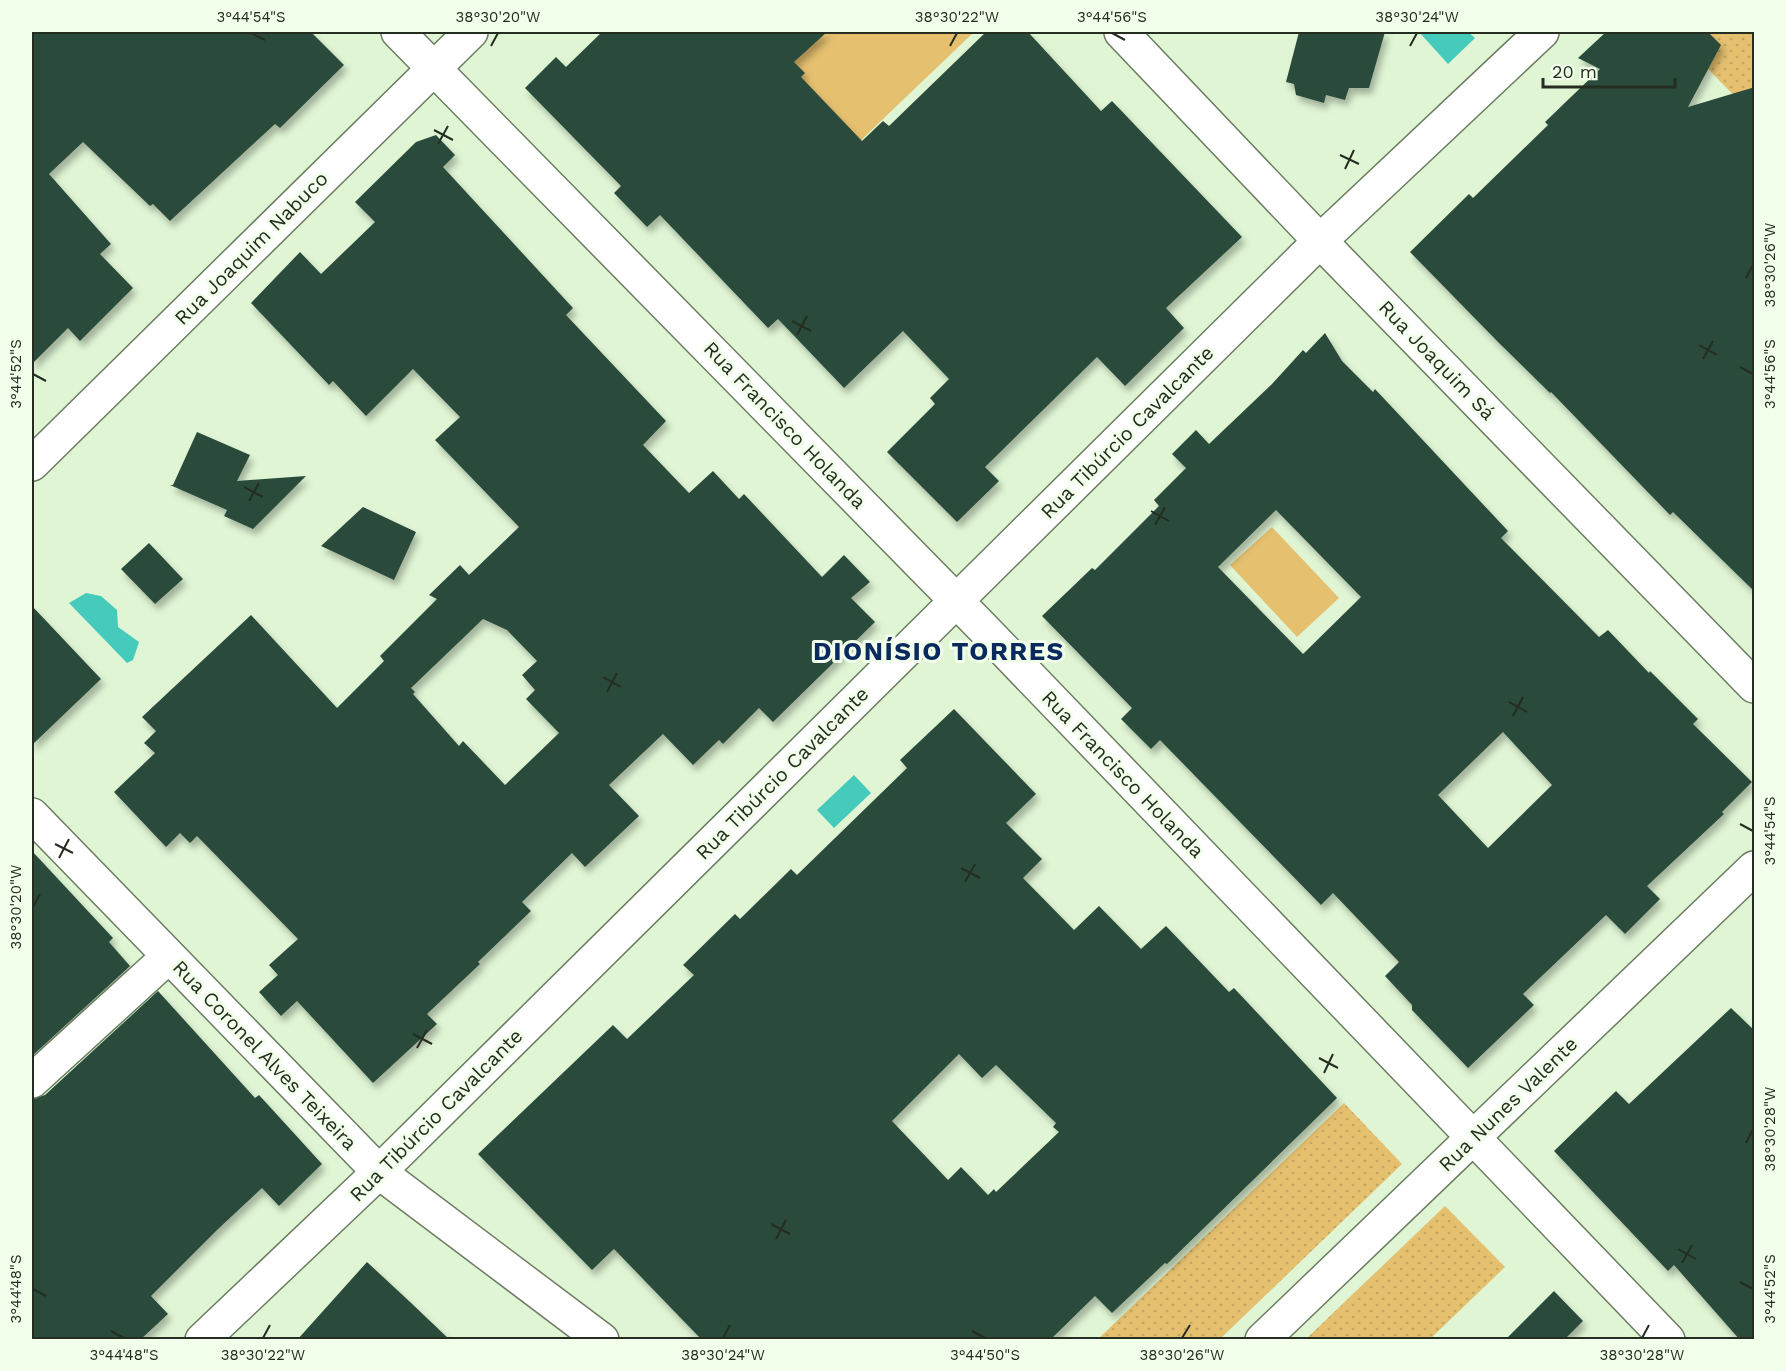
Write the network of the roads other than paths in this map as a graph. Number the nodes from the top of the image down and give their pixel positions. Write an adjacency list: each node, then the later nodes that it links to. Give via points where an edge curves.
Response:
1 (398, 32): 5 (street, Rua Francisco Holanda)
2 (471, 32): 5 (street, Rua Joaquim Nabuco)
3 (1121, 32): 6 (street, Rua Joaquim Sá)
4 (1542, 32): 6 (street, Rua Tibúrcio Cavalcante)
5 (434, 67): 7 (street, Rua Joaquim Nabuco); 8 (street, Rua Francisco Holanda)
6 (1320, 241): 8 (street, Rua Tibúrcio Cavalcante); 9 (street, Rua Joaquim Sá)
7 (32, 464)
8 (956, 601): 14 (street, Rua Francisco Holanda); 15 (street, Rua Tibúrcio Cavalcante)
9 (1755, 686)
10 (32, 815): 12 (street, Rua Coronel Alves Teixeira)
11 (1755, 868): 14 (street, Rua Nunes Valente)
12 (169, 956): 13 (street); 15 (street, Rua Coronel Alves Teixeira)
13 (32, 1081)
14 (1473, 1137): 18 (street, Rua Nunes Valente); 19 (street, Rua Francisco Holanda)
15 (379, 1172): 16 (street, Rua Tibúrcio Cavalcante); 17 (street, Rua Coronel Alves Teixeira)
16 (202, 1340)
17 (602, 1340)
18 (1262, 1340)
19 (1668, 1340)

